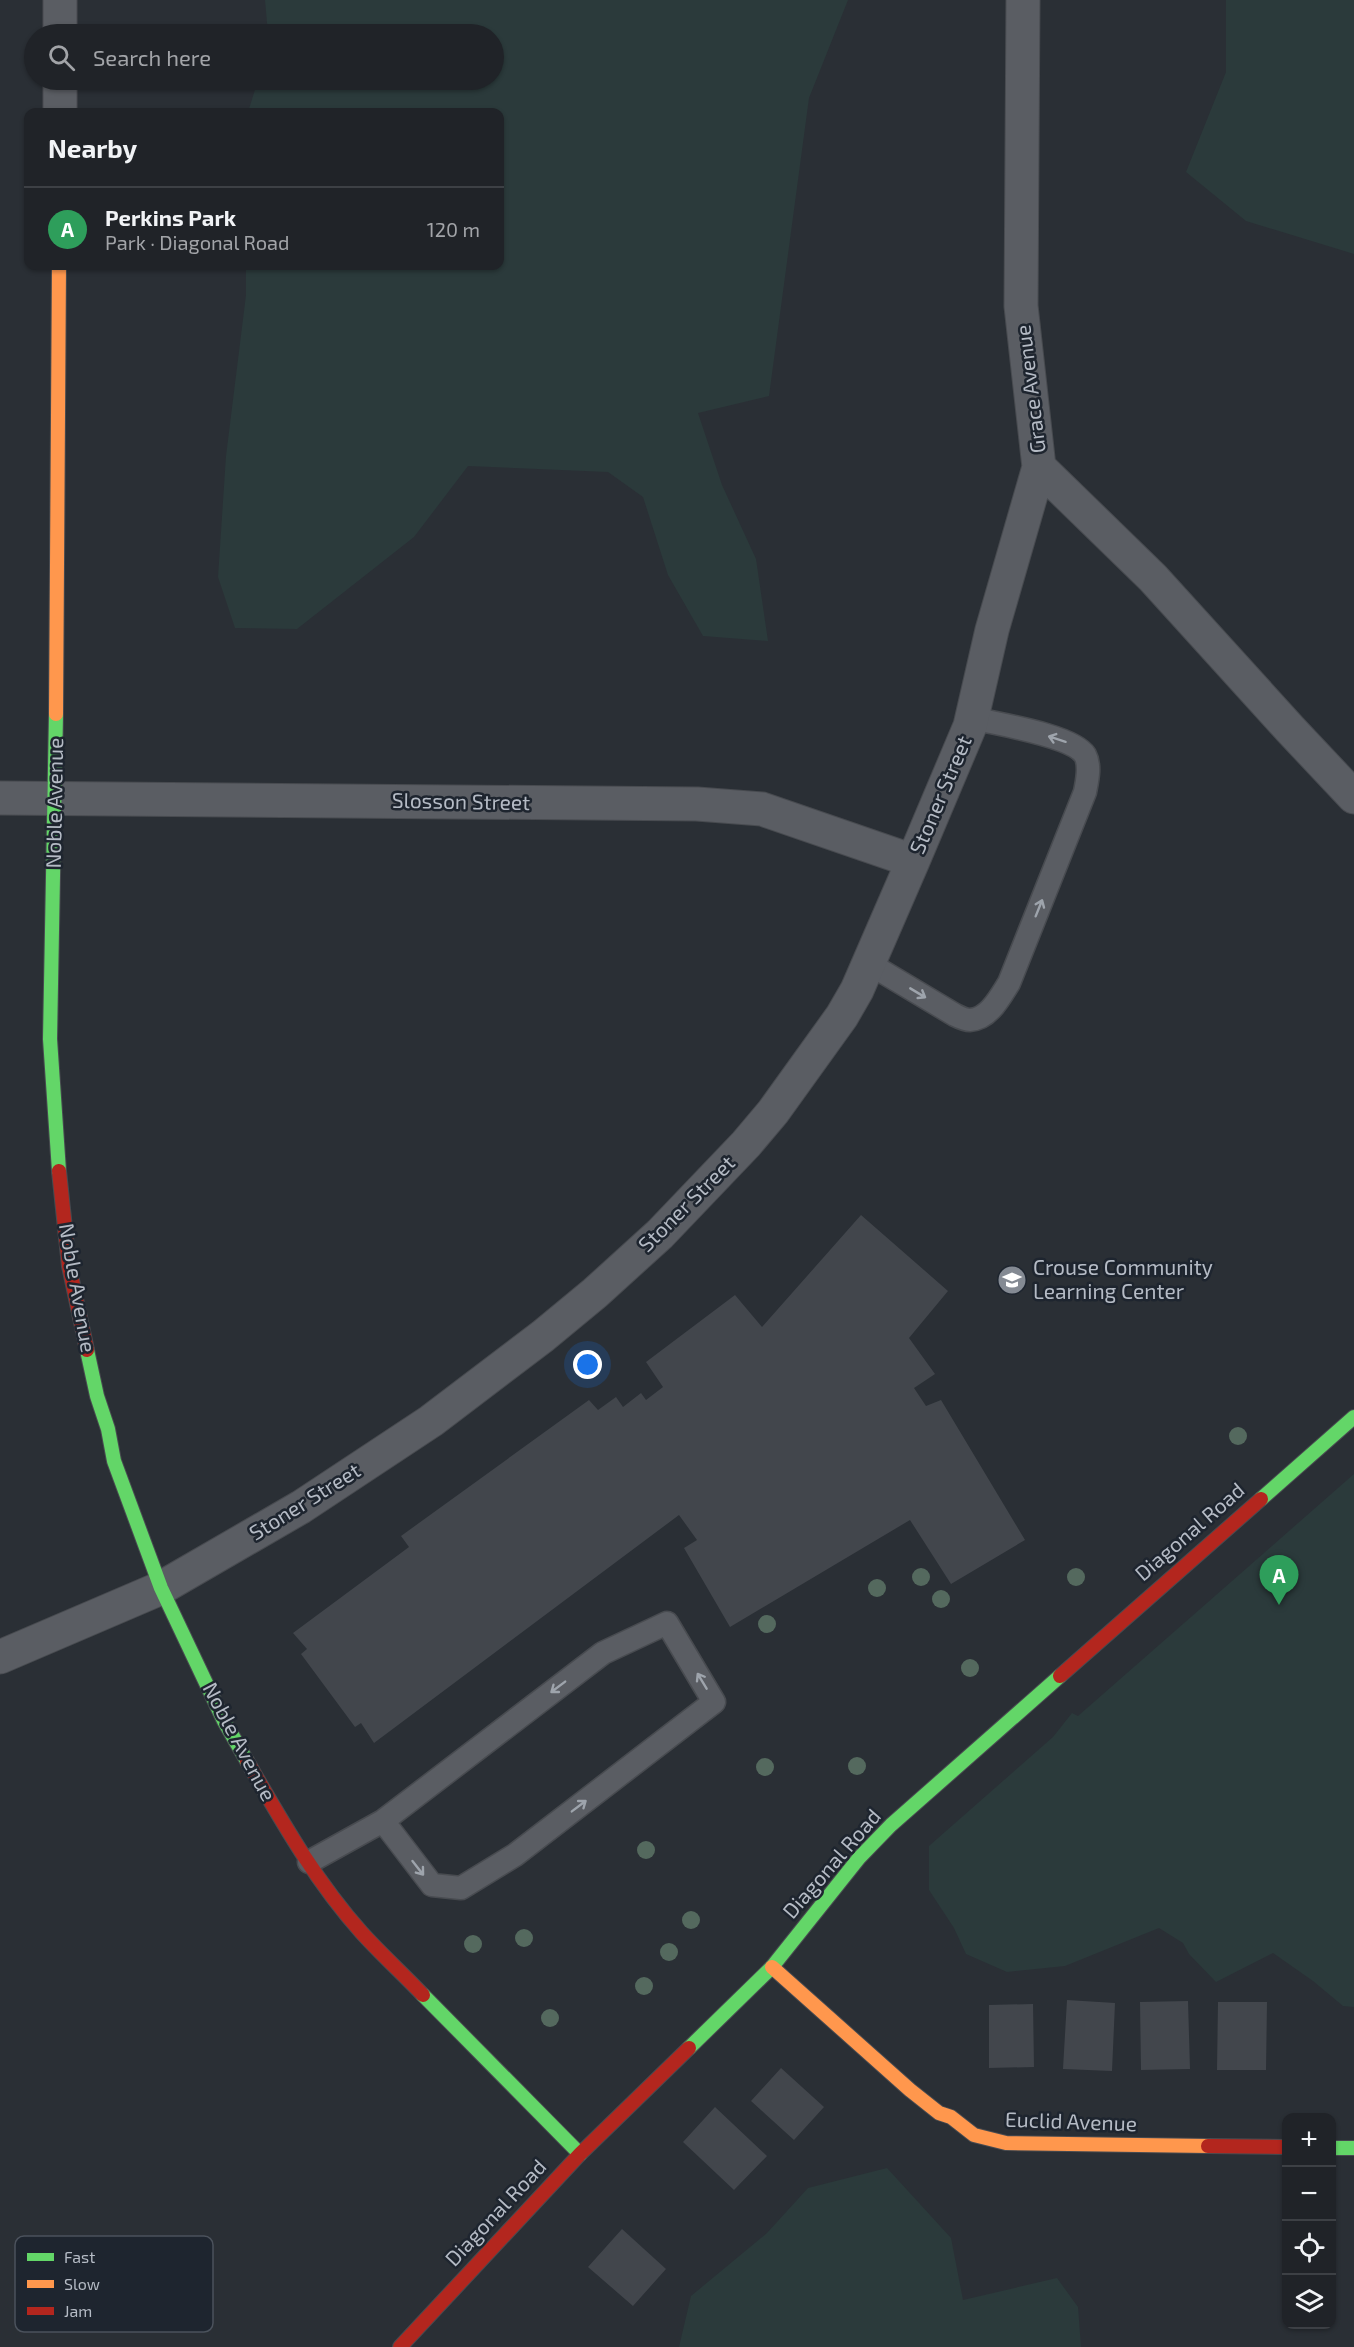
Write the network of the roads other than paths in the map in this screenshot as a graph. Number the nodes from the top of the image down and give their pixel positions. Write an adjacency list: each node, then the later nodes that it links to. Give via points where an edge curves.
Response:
1 (60, 0): 3 (street)
2 (1023, 0): 7 (street, Grace Avenue, via 1021,306)
3 (60, 24)
4 (60, 90): 5 (street)
5 (60, 108)
6 (59, 270): 11 (street, Noble Avenue)
7 (1039, 466): 8 (street, Stoner Street, via 992,630); 9 (street, Grace Avenue, via 1153,578)
8 (972, 718): 12 (street, Stoner Street); 13 (lane, one-way to 8, via 969,1020 989,1010 1009,983 1085,792 1089,772 1085,756 1072,744)
9 (1354, 797)
10 (0, 798): 11 (street, Slosson Street)
11 (56, 798): 12 (street, Slosson Street, via 697,804 762,809); 15 (street, Noble Avenue, via 50,1040 55,1137 69,1266 114,1461)
12 (913, 861): 13 (street, Stoner Street)
13 (868, 963): 15 (street, Stoner Street, via 842,1016 773,1112 660,1234 595,1293 432,1421 301,1507)
14 (1354, 1417): 19 (street, Diagonal Road, via 891,1826 859,1858)
15 (161, 1587): 16 (street, Stoner Street); 18 (street, Noble Avenue, via 224,1721)
16 (0, 1657)
17 (383, 1821): 17 (lane, one-way to 17, via 432,1885 461,1888 515,1855 714,1702 667,1623 603,1653); 18 (lane)
18 (309, 1862): 23 (street, Noble Avenue, via 361,1932)
19 (772, 1967): 20 (street, Euclid Avenue, via 910,2090 974,2135 1006,2143); 23 (street, Diagonal Road)
20 (1282, 2147)
21 (1336, 2148): 22 (street)
22 (1354, 2148)
23 (579, 2154): 24 (street, Diagonal Road)
24 (400, 2347)

